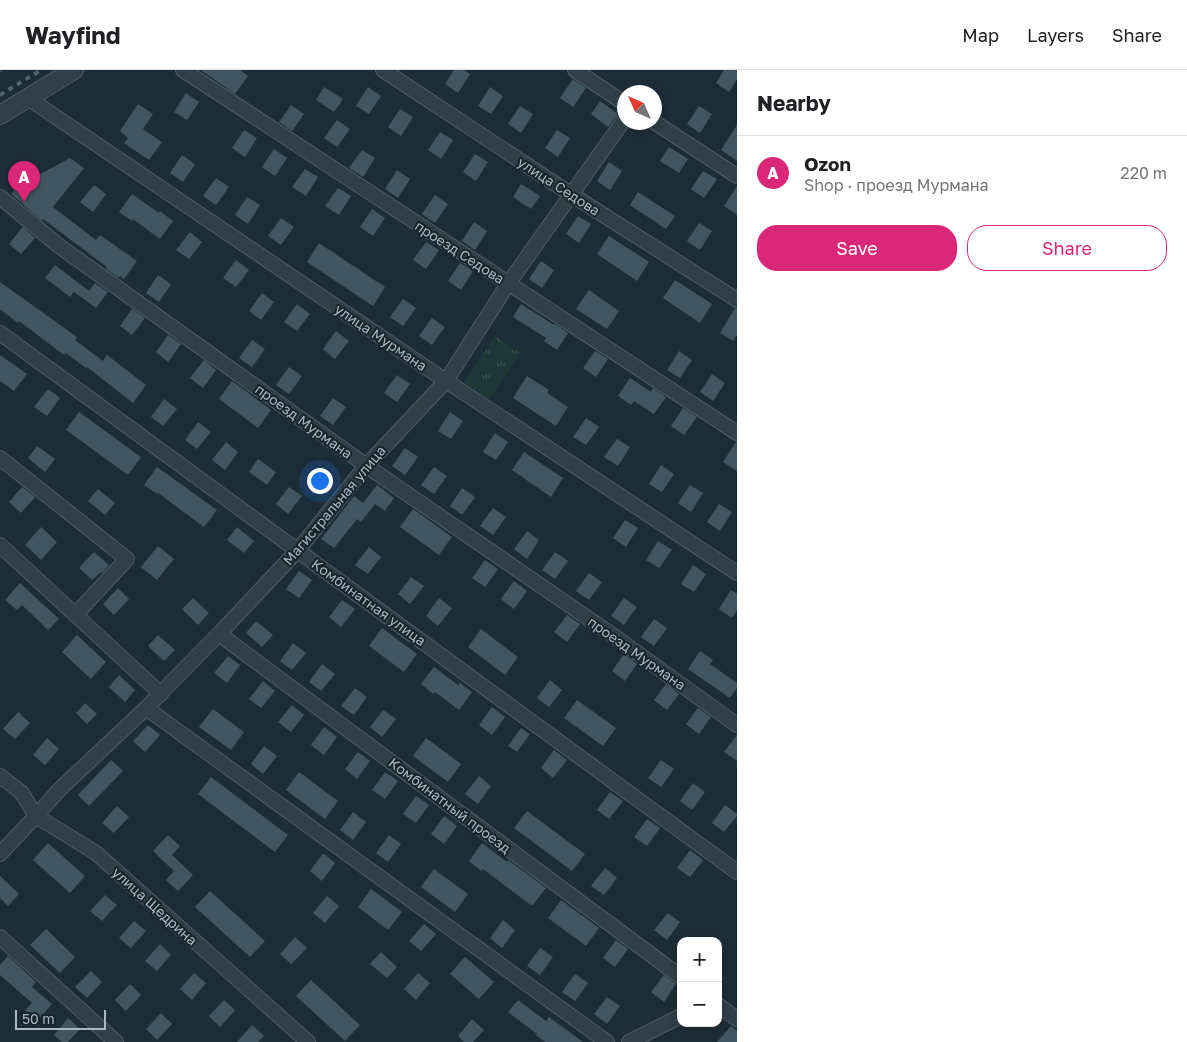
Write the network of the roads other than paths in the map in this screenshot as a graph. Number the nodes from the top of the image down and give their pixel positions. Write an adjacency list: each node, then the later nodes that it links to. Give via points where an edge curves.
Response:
1 (74, 70): 5 (street)
2 (183, 70): 13 (street, проезд Седова)
3 (383, 70): 11 (street, улица Седова)
4 (575, 70): 6 (street)
5 (28, 98): 7 (street); 16 (street, улица Мурмана)
6 (617, 98)
7 (0, 115)
8 (662, 127): 10 (street)
9 (617, 130): 11 (street, Магистральная улица)
10 (737, 176)
11 (572, 195): 13 (street, Магистральная улица); 14 (street, улица Седова)
12 (0, 197): 19 (street, проезд Мурмана, via 59,246)
13 (508, 284): 16 (street, Магистральная улица); 17 (street, проезд Седова)
14 (737, 300)
15 (0, 332): 21 (street, Комбинатная улица)
16 (446, 381): 19 (street, Магистральная улица); 22 (street, улица Мурмана)
17 (737, 433)
18 (0, 458): 23 (street, via 126,559)
19 (366, 466): 21 (street, Магистральная улица); 27 (street, проезд Мурмана)
20 (0, 546): 23 (street)
21 (298, 550): 24 (street, Магистральная улица); 31 (street, Комбинатная улица)
22 (737, 573)
23 (75, 614): 25 (street)
24 (219, 634): 25 (street, Магистральная улица); 33 (street, Комбинатный проезд)
25 (161, 694): 26 (street, Магистральная улица)
26 (146, 708): 29 (street, Магистральная улица); 39 (street)
27 (737, 725)
28 (0, 776): 29 (street, улица Щедрина, via 21,792)
29 (36, 816): 30 (street, Магистральная улица); 38 (street, улица Щедрина, via 96,853)
30 (0, 854)
31 (737, 872)
32 (0, 937): 37 (street)
33 (677, 974)
34 (722, 1007): 36 (street)
35 (677, 1018): 40 (street)
36 (737, 1019)
37 (116, 1042)
38 (308, 1042)
39 (607, 1042)
40 (629, 1042)

